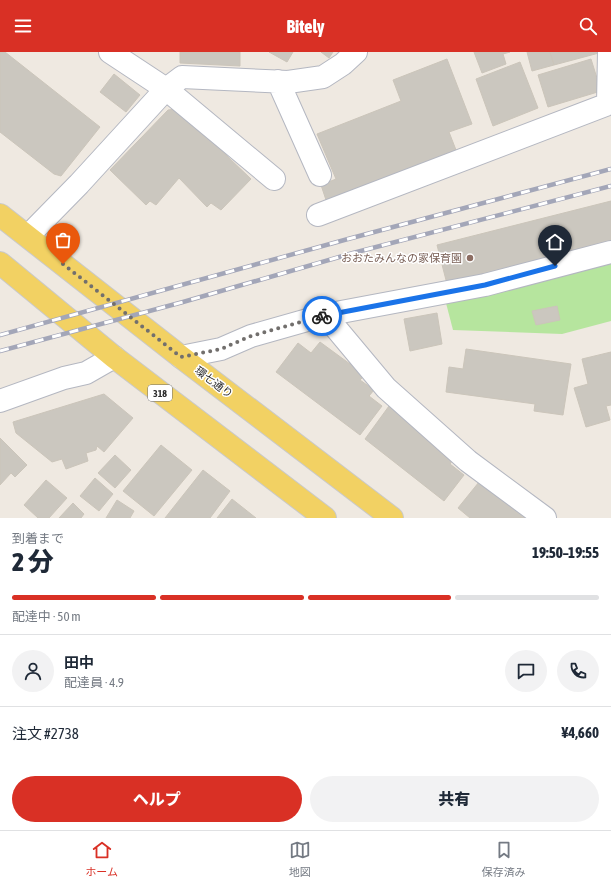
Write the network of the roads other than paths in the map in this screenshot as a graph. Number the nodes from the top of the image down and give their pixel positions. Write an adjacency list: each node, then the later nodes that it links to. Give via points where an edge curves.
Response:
1 (110, 52): 5 (street)
2 (356, 52): 4 (street, via 323,78)
3 (609, 52): 6 (street)
4 (278, 81): 5 (street, via 182,77); 7 (street)
5 (166, 89): 8 (street); 11 (street)
6 (609, 104): 10 (street)
7 (320, 175)
8 (274, 179)
9 (0, 215): 11 (main road, 環七通り)
10 (318, 215)
11 (28, 236): 16 (main road, 環七通り)
12 (611, 252): 14 (street, via 485,285)
13 (0, 263): 15 (main road, 318)
14 (325, 315): 16 (street, via 251,336 221,349); 20 (street, via 386,388 468,462)
15 (114, 357): 17 (street, via 86,373 64,378); 18 (main road, 318)
16 (181, 357): 19 (main road, 環七通り)
17 (0, 401)
18 (325, 518)
19 (392, 518)
20 (545, 518)

